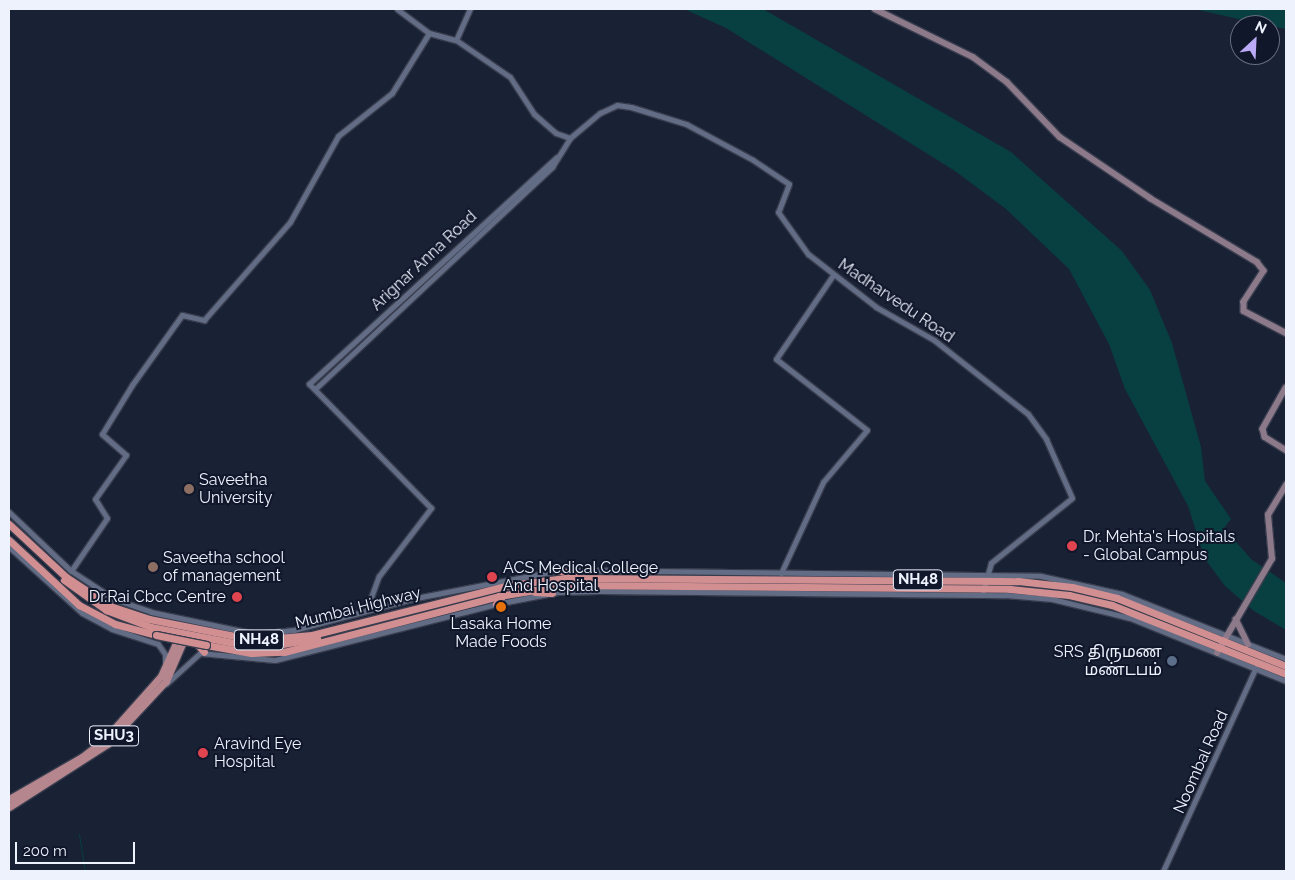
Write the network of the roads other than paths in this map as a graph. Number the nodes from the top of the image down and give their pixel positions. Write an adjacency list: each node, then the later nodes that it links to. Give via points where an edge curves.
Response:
1 (398, 9): 4 (street)
2 (470, 9): 5 (street)
3 (875, 9): 9 (main road, via 966,52 1007,82 1060,137 1150,198 1256,262 1264,271 1244,302 1244,311)
4 (429, 33): 5 (street); 20 (street, via 392,93 338,136 290,222 204,320 182,315 132,385 102,434 126,455 95,499 107,518)
5 (456, 40): 6 (street, via 510,78 534,114 556,134)
6 (570, 138): 7 (street, Arignar Anna Road); 8 (street, Madharvedu Road, via 600,113 617,105 663,115 720,140 789,184 778,207 779,215 808,254)
7 (557, 157): 10 (street, Arignar Anna Road, via 552,167); 10 (street, Arignar Anna Road, via 309,384)
8 (833, 275): 21 (street, via 776,359 839,404 867,430 823,482); 22 (street, Madharvedu Road, via 876,307 934,340 1028,414 1046,439 1072,498 1005,548)
9 (1286, 333)
10 (314, 388): 30 (street, via 430,508 379,576)
11 (1286, 388): 12 (main road, via 1262,428 1265,437)
12 (1286, 450)
13 (1286, 485): 31 (main road, via 1268,515 1274,550 1269,564)
14 (9, 512): 20 (street)
15 (9, 524): 17 (highway, Mumbai Highway / NH48)
16 (9, 540): 36 (highway, NH48, bridge, via 79,605 115,624)
17 (29, 543): 32 (highway, Mumbai Highway / NH48, via 87,593 120,610 149,619 239,638 271,641); 33 (highway, via 65,581 93,603 133,622)
18 (9, 547): 41 (street, via 82,613 112,629 158,644 165,658)
19 (557, 570): 21 (street); 23 (highway); 30 (street)
20 (71, 571): 30 (street, via 103,594 128,605 248,633 294,630)
21 (781, 573): 22 (street)
22 (985, 577): 23 (highway, NH48); 26 (street, Madharvedu Road); 34 (highway, NH48, via 1103,594)
23 (619, 578): 24 (highway, NH48)
24 (536, 585): 25 (highway, NH48); 26 (highway, NH48); 32 (highway, Mumbai Highway / NH48)
25 (516, 592): 27 (highway); 28 (highway, NH48)
26 (983, 592): 27 (street); 34 (highway, NH48, via 1045,592 1097,601)
27 (552, 593): 29 (street)
28 (503, 595): 29 (highway); 36 (highway, NH48, via 284,652 251,654)
29 (496, 604): 36 (street, via 287,658 255,660)
30 (366, 611)
31 (1237, 618): 34 (main road); 35 (main road)
32 (355, 624): 36 (highway, via 305,641 270,647)
33 (183, 634): 36 (highway); 41 (main road, SHU3); 43 (main road, SHU3, via 172,671)
34 (1222, 644): 35 (street); 38 (highway, NH48); 39 (highway, NH48)
35 (1248, 644): 37 (street)
36 (205, 645): 43 (street)
37 (1286, 659)
38 (1257, 666): 40 (highway, NH48); 42 (street); 46 (street, Noombal Road)
39 (1286, 666)
40 (1286, 674)
41 (159, 679): 44 (main road, SHU3, via 104,740 82,757)
42 (1286, 681)
43 (154, 694): 45 (main road, SHU3, via 107,744 84,762)
44 (9, 799)
45 (9, 807)
46 (1163, 871)

